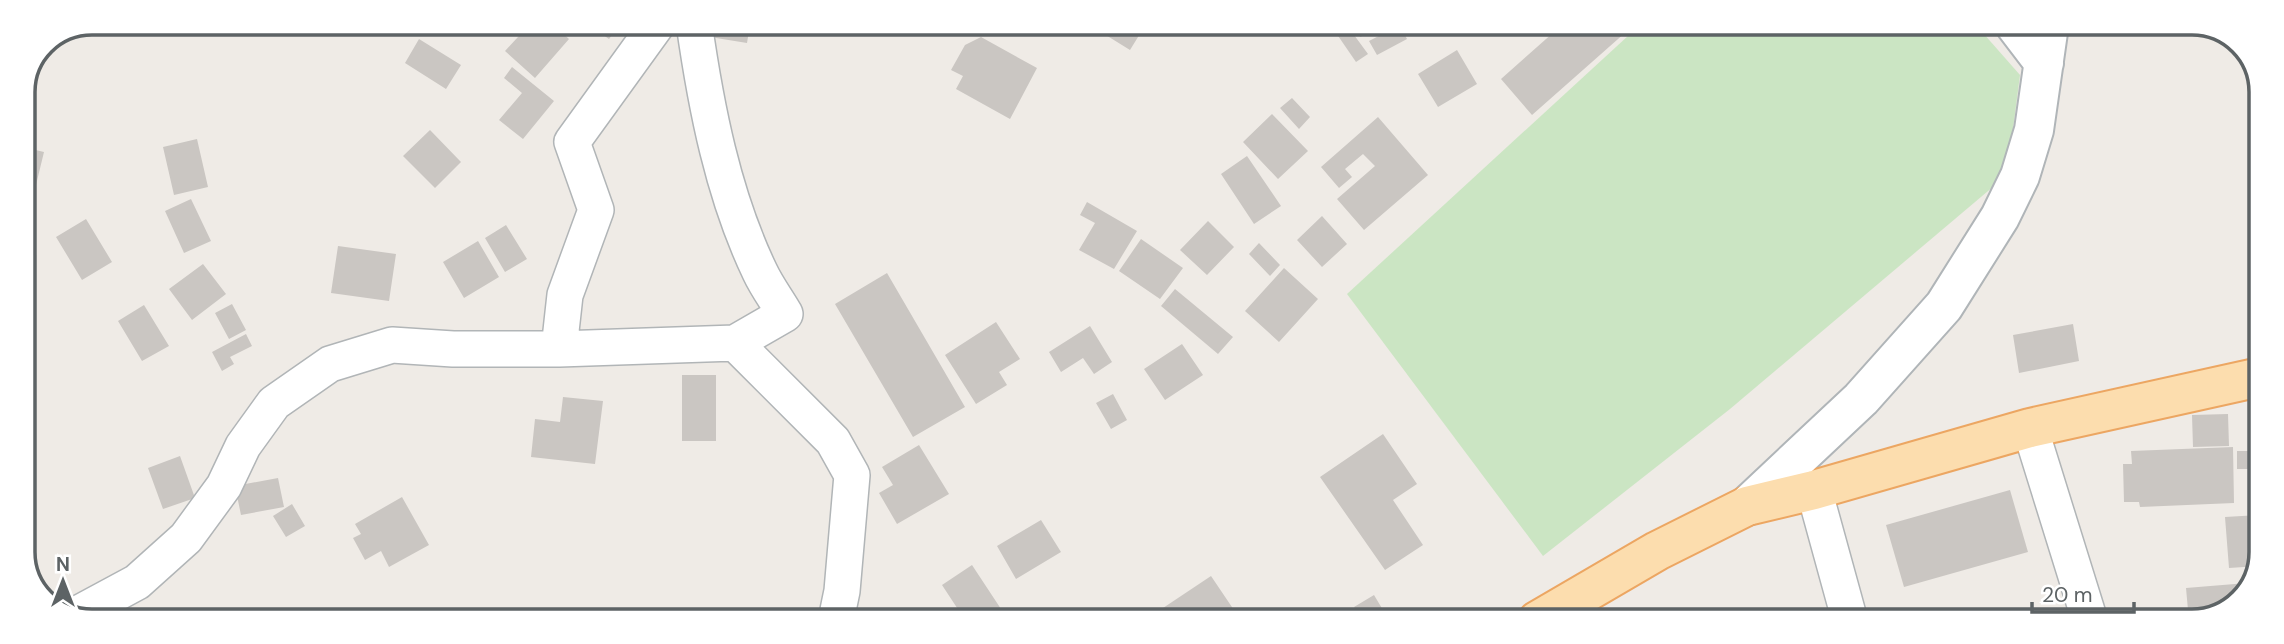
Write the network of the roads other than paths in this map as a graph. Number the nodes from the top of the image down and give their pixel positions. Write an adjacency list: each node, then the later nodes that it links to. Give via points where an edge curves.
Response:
1 (649, 35): 7 (street, via 572,142 596,209 565,295)
2 (696, 35): 6 (street, via 703,86 731,196 761,272 785,314)
3 (2023, 35): 5 (main road)
4 (2048, 35): 5 (main road)
5 (2044, 63): 11 (main road, via 2034,130 2020,176 2000,218 1944,306 1861,399)
6 (736, 343): 7 (street); 13 (street, via 833,441 852,475)
7 (559, 349): 12 (street, via 391,345 330,364 274,403 186,538 137,582)
8 (2249, 379): 9 (main road)
9 (2029, 428): 10 (main road); 16 (street)
10 (1814, 490): 11 (main road); 15 (street)
11 (1747, 506): 14 (main road)
12 (88, 608)
13 (838, 609)
14 (1558, 609)
15 (1847, 609)
16 (2086, 609)

